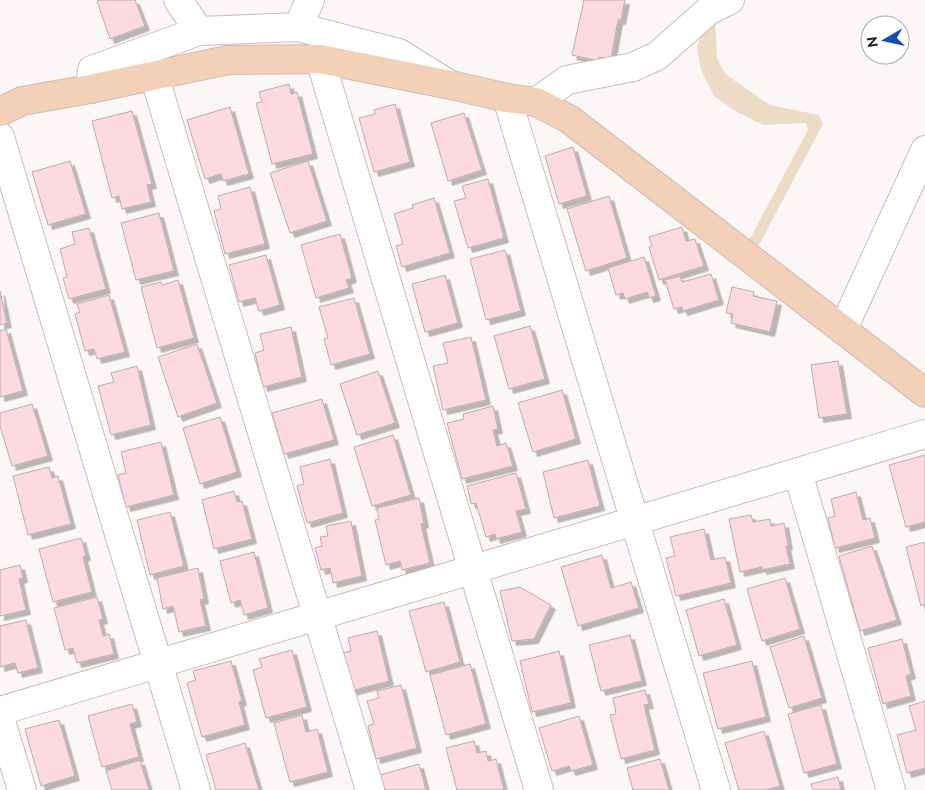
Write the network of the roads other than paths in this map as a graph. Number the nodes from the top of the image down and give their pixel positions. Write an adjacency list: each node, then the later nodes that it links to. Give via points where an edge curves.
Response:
1 (178, 0): 5 (street)
2 (310, 0): 4 (street)
3 (715, 4): 11 (street, via 657,56 633,67 567,80)
4 (298, 27): 5 (street); 8 (street, via 399,54)
5 (199, 31): 9 (street, via 92,70)
6 (320, 59): 7 (street, via 228,60); 8 (street); 20 (street)
7 (154, 75): 9 (street); 21 (street)
8 (451, 85): 10 (street)
9 (90, 89): 12 (street, via 22,101)
10 (506, 98): 11 (street); 19 (street)
11 (536, 102): 15 (street, via 569,119)
12 (0, 112)
13 (0, 137): 22 (street)
14 (925, 150): 15 (street)
15 (843, 329): 16 (street)
16 (925, 393)
17 (925, 434): 18 (street)
18 (798, 473): 19 (street); 30 (street)
19 (634, 521): 20 (street); 29 (street)
20 (472, 570): 21 (street); 28 (street)
21 (318, 616): 22 (street); 27 (street)
22 (158, 663): 23 (street); 26 (street)
23 (0, 711)
24 (0, 718): 25 (street)
25 (22, 790)
26 (196, 790)
27 (370, 790)
28 (539, 790)
29 (716, 790)
30 (891, 790)

